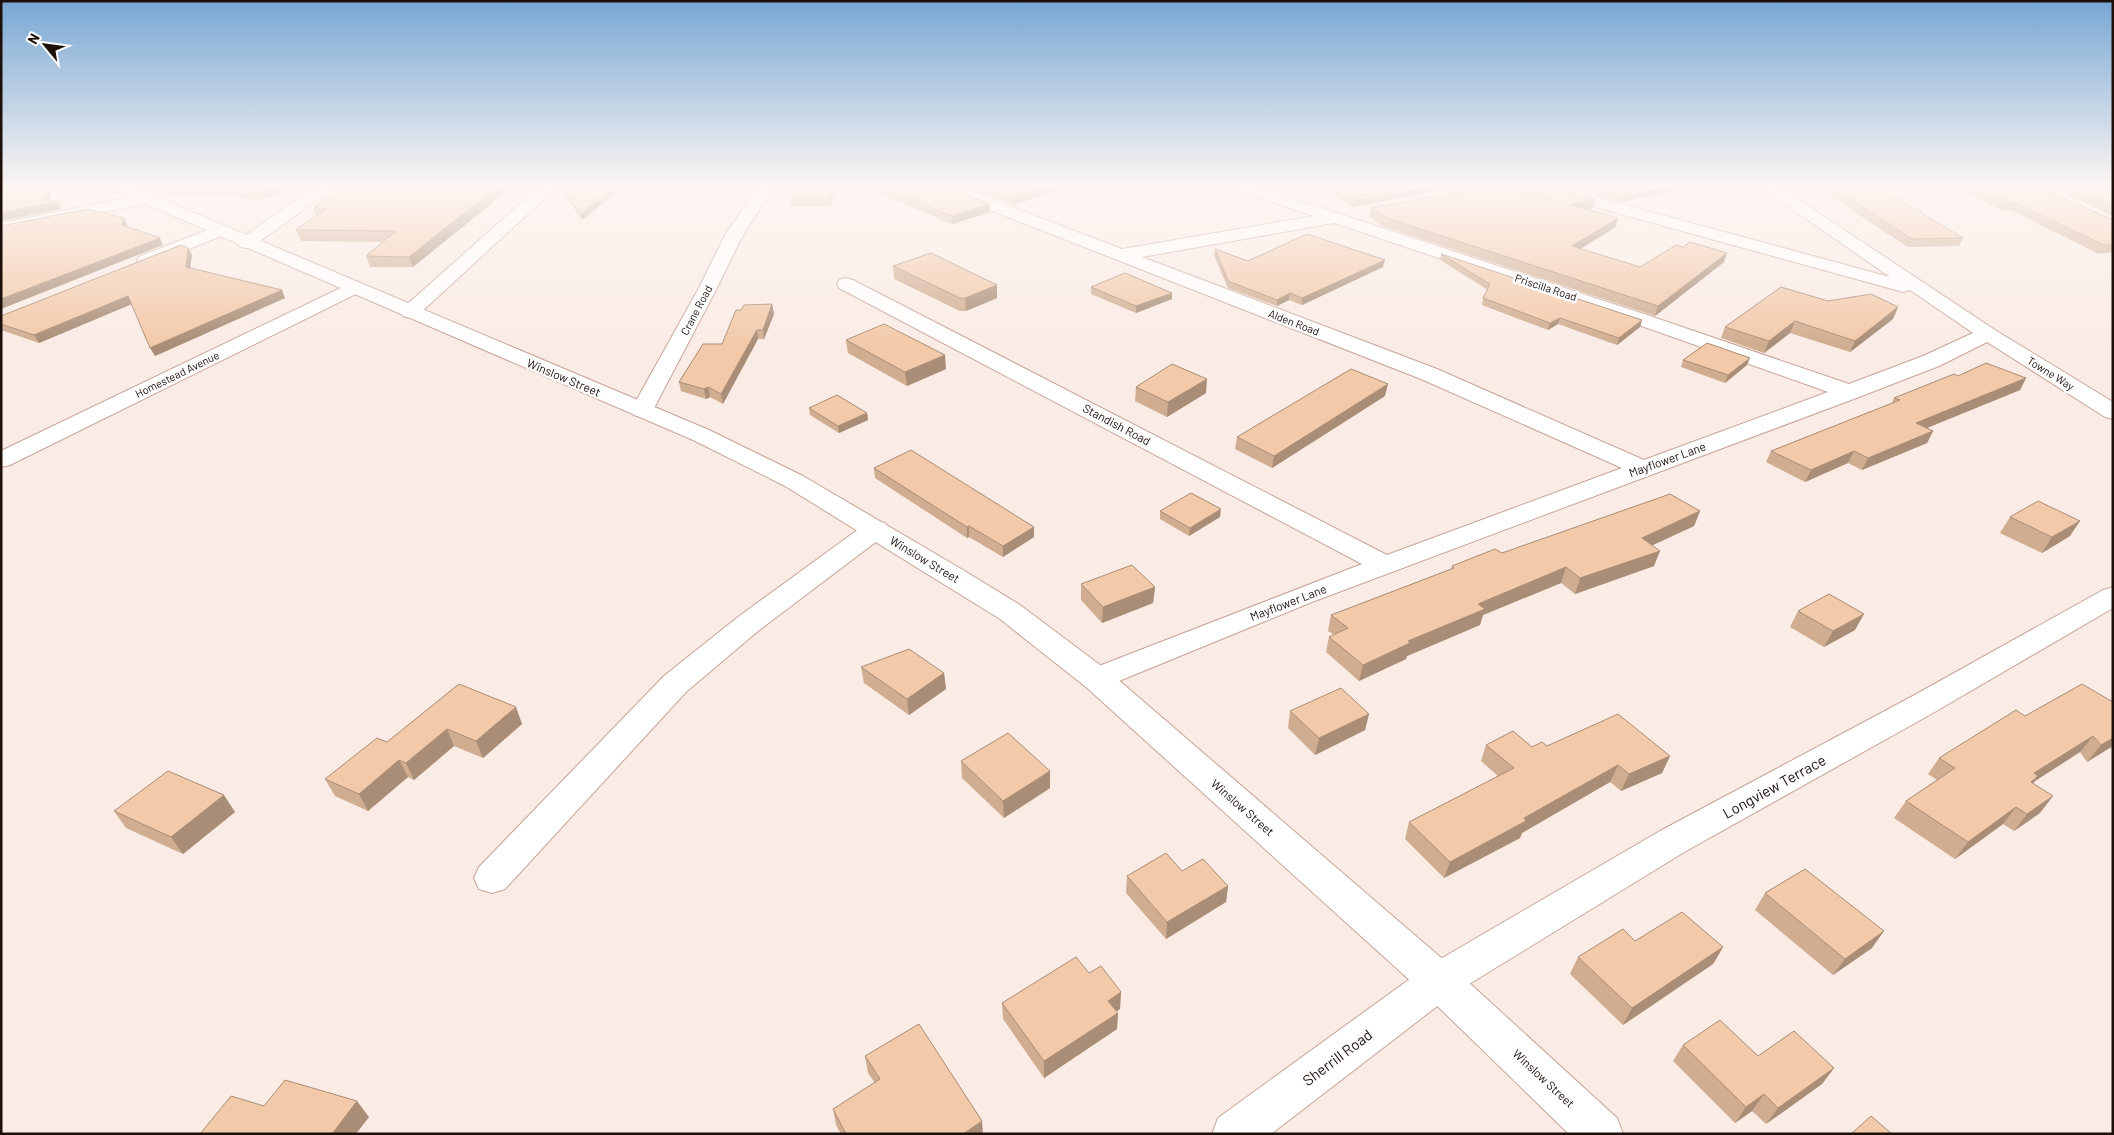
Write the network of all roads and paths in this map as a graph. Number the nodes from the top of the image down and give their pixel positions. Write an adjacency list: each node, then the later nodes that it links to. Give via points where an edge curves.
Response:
1 (198, 239): 13 (street)
2 (238, 239): 11 (street, Winslow Street)
3 (250, 239): 11 (street)
4 (491, 239): 17 (street)
5 (732, 239): 20 (street, Crane Road)
6 (1078, 239): 12 (street, Alden Road)
7 (1212, 239): 12 (street)
8 (1397, 239): 19 (street, Priscilla Road, via 1634,316)
9 (1729, 239): 16 (street)
10 (1845, 239): 16 (street)
11 (246, 242): 15 (street, Winslow Street)
12 (1119, 255): 23 (street, Alden Road, via 1429,374)
13 (128, 267)
14 (846, 284): 25 (street, Standish Road)
15 (353, 288): 17 (street, Winslow Street); 22 (street, Homestead Avenue)
16 (1926, 293): 18 (street)
17 (410, 312): 20 (street, Winslow Street)
18 (1988, 334): 19 (street, Mayflower Lane, via 1930,362); 21 (street, Towne Way)
19 (1851, 392): 23 (street, Mayflower Lane)
20 (642, 410): 24 (street, Winslow Street, via 794,481)
21 (2113, 412)
22 (1, 460)
23 (1642, 468): 25 (street, Mayflower Lane)
24 (876, 529): 27 (street, Winslow Street, via 1010,612); 28 (street, via 748,624 676,684)
25 (1386, 565): 27 (street, Mayflower Lane)
26 (2113, 596): 29 (street, Longview Terrace, via 1673,842)
27 (1097, 680): 29 (street, Winslow Street)
28 (492, 878)
29 (1439, 980): 30 (street, Sherrill Road); 31 (street, Winslow Street)
30 (1234, 1134)
31 (1602, 1134)

